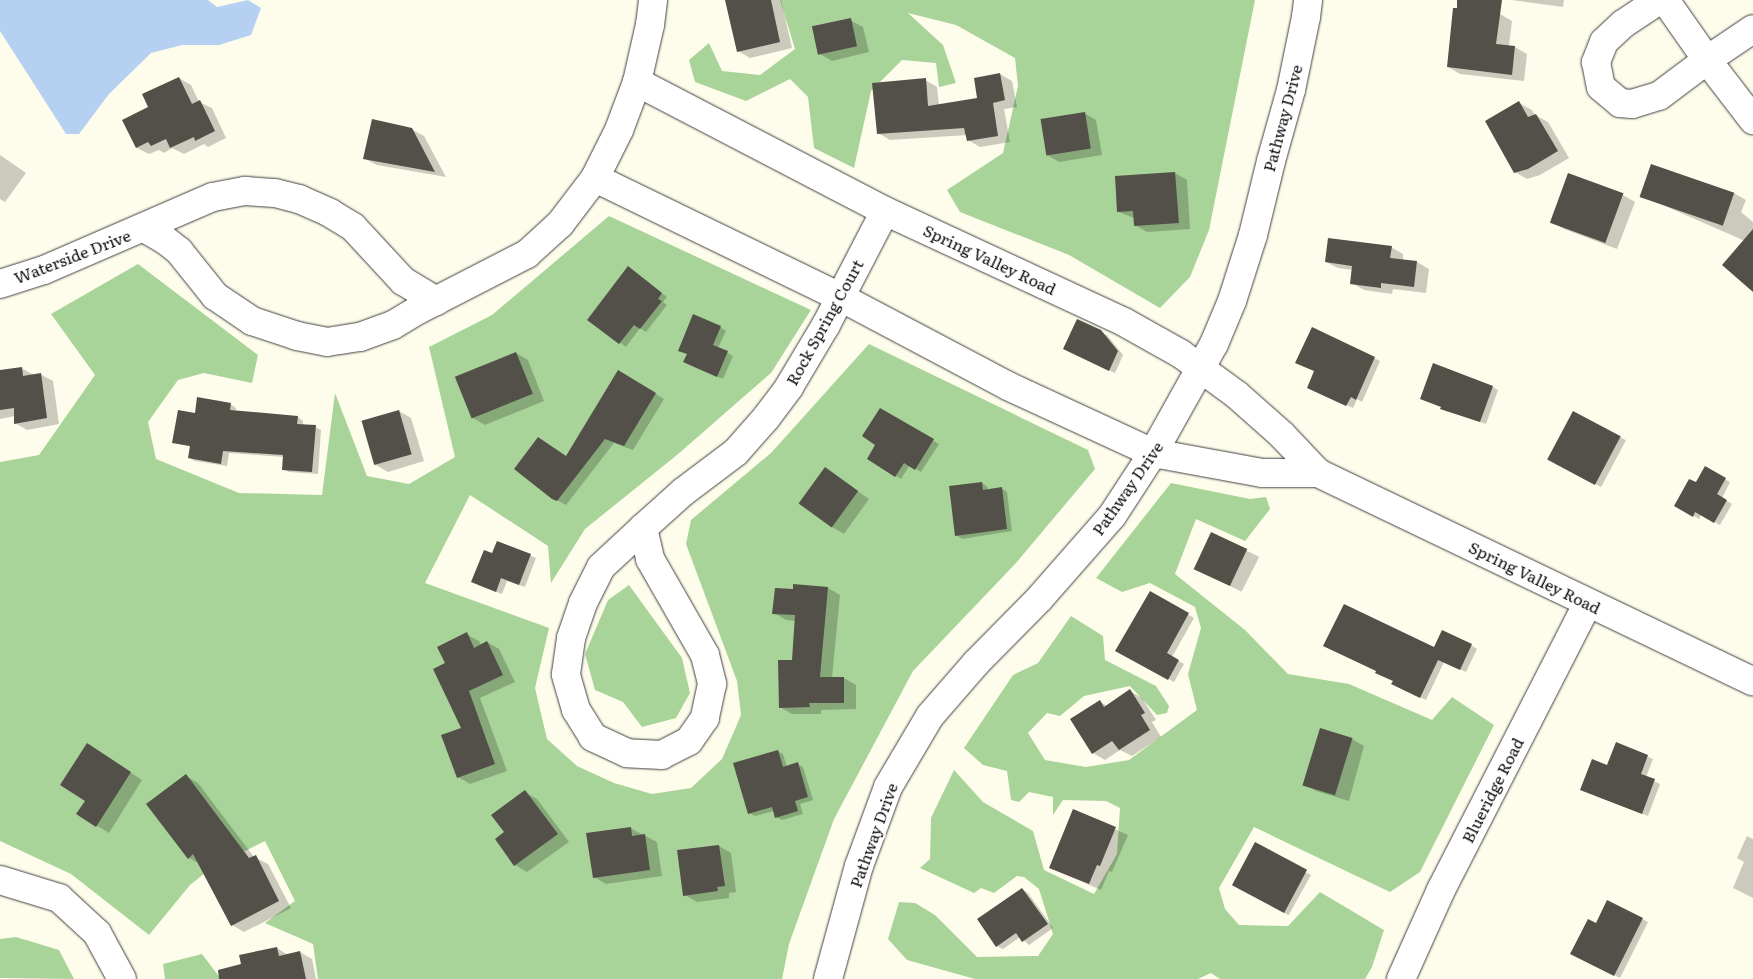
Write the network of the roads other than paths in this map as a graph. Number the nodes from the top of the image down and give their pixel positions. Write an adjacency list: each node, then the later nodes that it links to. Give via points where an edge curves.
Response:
1 (652, 0): 7 (street, Waterside Drive)
2 (1308, 0): 15 (street, Pathway Drive, via 1291,90 1253,235 1232,301)
3 (1659, 0): 6 (street, via 1623,24 1604,42 1596,62 1600,87 1620,103 1632,104 1659,96)
4 (1665, 0): 6 (street)
5 (1753, 29): 6 (street)
6 (1706, 60): 8 (street)
7 (638, 82): 9 (street, Waterside Drive); 10 (street, Spring Valley Road)
8 (1753, 120)
9 (595, 178): 13 (street, Spring Valley Road); 14 (street, Waterside Drive, via 560,224 527,254)
10 (885, 211): 13 (street, Rock Spring Court); 15 (street, Spring Valley Road, via 1124,322)
11 (144, 228): 12 (street, Waterside Drive, via 44,270); 14 (street, Waterside Drive, via 213,197 245,191 275,193 300,200 353,227 403,281); 14 (street, Waterside Drive, via 179,251 215,296 233,310 252,321 297,336 326,342 360,337 393,326)
12 (0, 284)
13 (840, 297): 16 (street, Spring Valley Road, via 1008,386); 18 (street, Rock Spring Court, via 789,387 766,418 736,452 683,492)
14 (436, 301)
15 (1200, 368): 16 (street, Pathway Drive); 17 (street, Spring Valley Road, via 1237,395 1282,435)
16 (1153, 453): 17 (street, Spring Valley Road, via 1262,473); 23 (street, Pathway Drive, via 1112,516 930,716 888,787 859,866)
17 (1318, 473): 19 (street, Spring Valley Road)
18 (643, 528): 18 (street, Rock Spring Court, via 601,567 583,603 571,638 566,674 576,710 593,737 627,753 662,755 689,740 705,718 712,684 705,655 650,559)
19 (1588, 603): 20 (street, Spring Valley Road); 24 (street, Blueridge Road, via 1441,890)
20 (1753, 681)
21 (0, 880): 22 (street, via 59,898 97,933)
22 (122, 979)
23 (828, 979)
24 (1401, 979)

